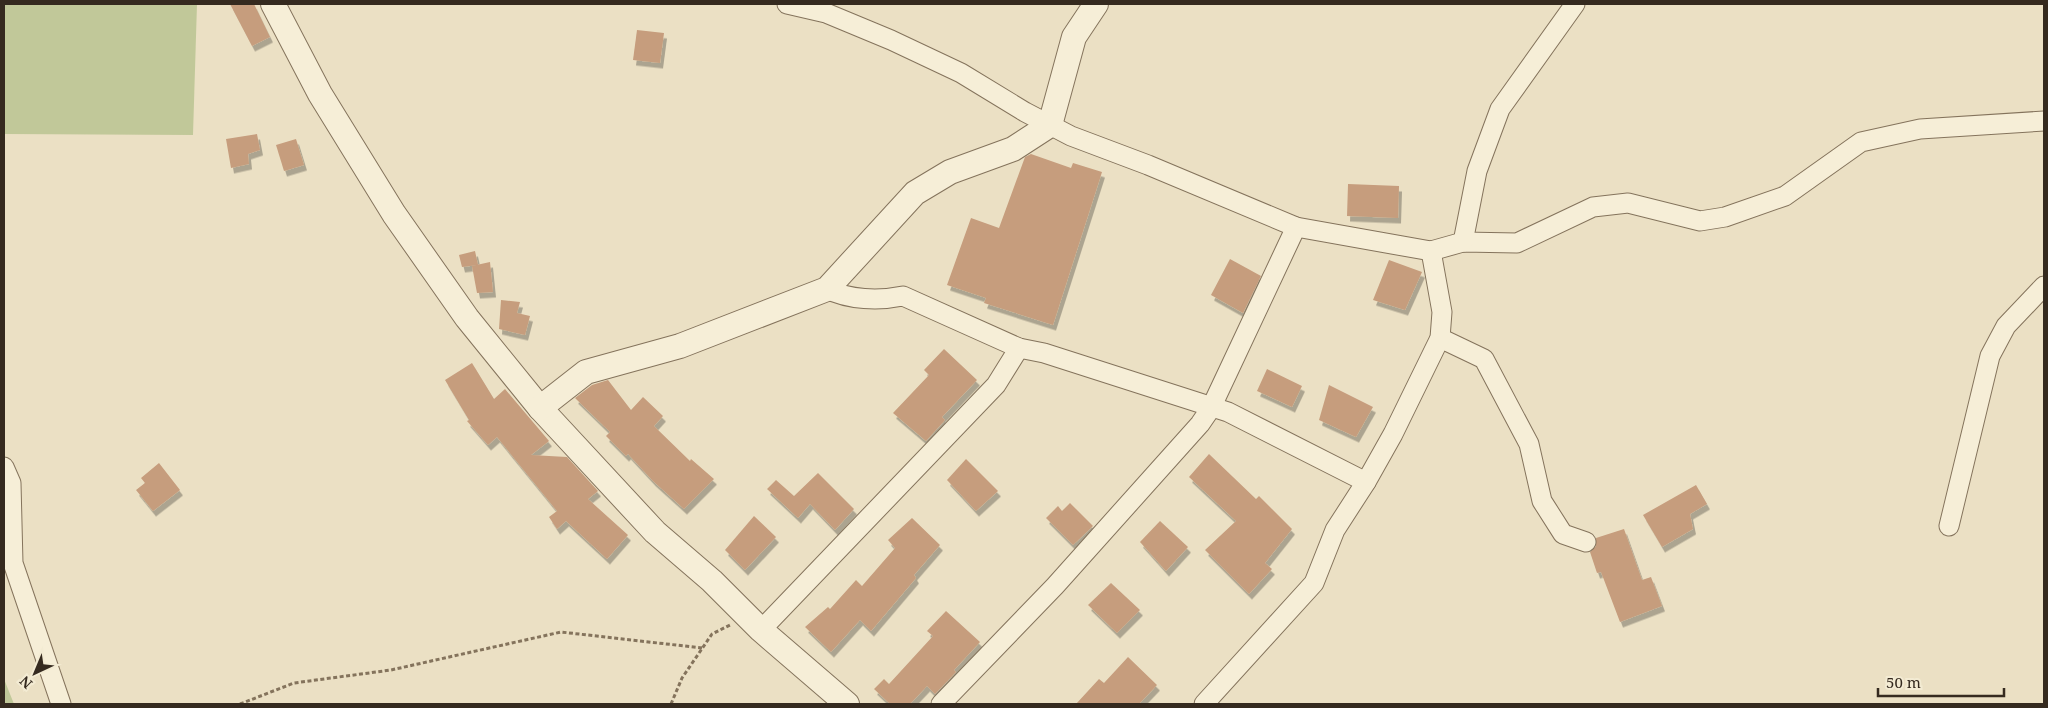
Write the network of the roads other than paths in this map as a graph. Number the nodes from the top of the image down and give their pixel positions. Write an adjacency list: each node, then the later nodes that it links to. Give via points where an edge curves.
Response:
1 (273, 4): 14 (street, via 320,94 394,214 467,318)
2 (787, 4): 6 (street, via 826,13 962,73)
3 (1096, 4): 6 (street, via 1074,37)
4 (1575, 4): 8 (street, via 1500,109 1477,171)
5 (2044, 121): 8 (street, via 1920,129 1860,142 1785,196 1725,217 1700,221 1628,203 1594,207 1517,243)
6 (1050, 125): 7 (street); 11 (street, via 1013,149 950,172 915,193)
7 (1296, 227): 9 (street); 15 (street)
8 (1463, 242): 9 (street)
9 (1431, 251): 12 (street, via 1442,312)
10 (2044, 286): 18 (street, via 2006,326 1990,356)
11 (827, 289): 13 (street, via 839,295 866,298 903,296); 14 (street, via 680,346 586,372)
12 (1440, 338): 17 (street); 19 (street, via 1484,359 1529,444 1542,501 1563,534)
13 (1018, 348): 15 (street, via 1044,353); 20 (street, via 996,385)
14 (540, 408): 20 (street, via 655,532)
15 (1211, 408): 17 (street, via 1228,412); 23 (street, via 1055,586)
16 (4, 467): 21 (street, via 11,483 12,563)
17 (1366, 482): 24 (street, via 1335,530 1314,583)
18 (1949, 526)
19 (1586, 542)
20 (754, 623): 22 (street)
21 (61, 704)
22 (847, 704)
23 (941, 704)
24 (1204, 704)

